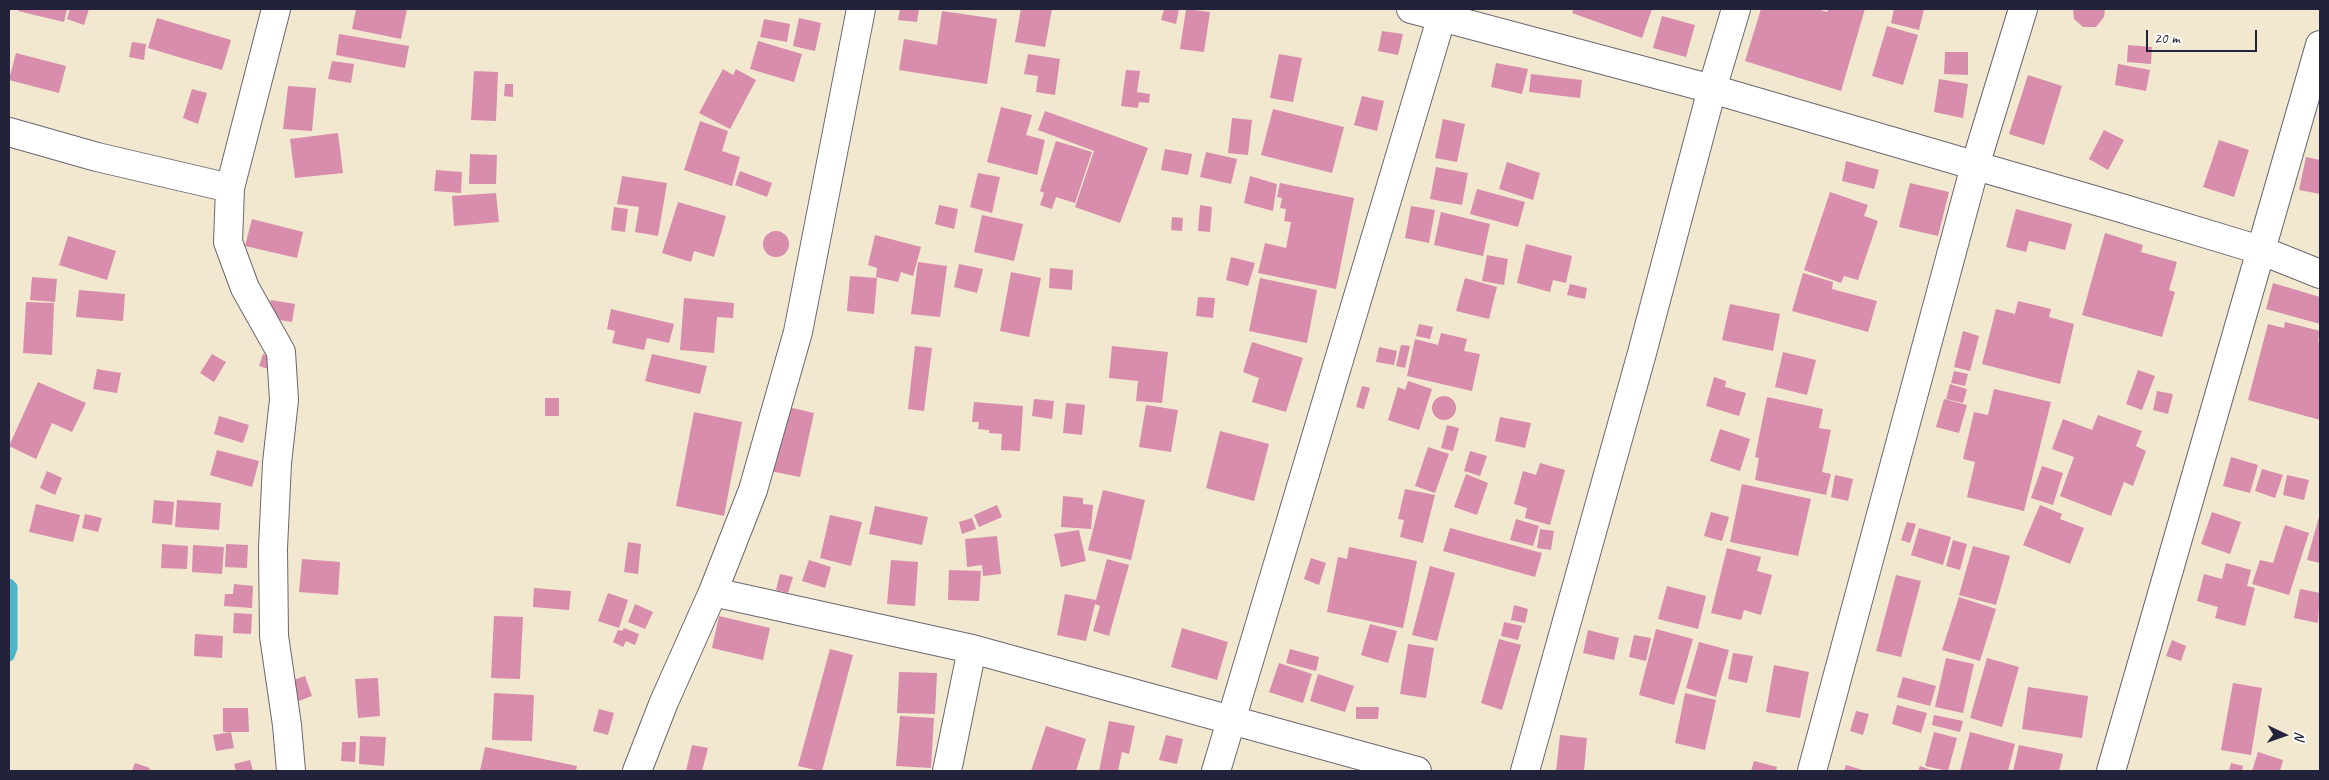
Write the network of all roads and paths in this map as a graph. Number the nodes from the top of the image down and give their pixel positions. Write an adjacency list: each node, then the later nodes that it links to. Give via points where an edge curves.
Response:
1 (276, 9): 11 (street)
2 (861, 9): 14 (street, via 798,332 753,490)
3 (1411, 9): 6 (street)
4 (1736, 9): 8 (street)
5 (2023, 9): 10 (street)
6 (1443, 12): 8 (street); 16 (street)
7 (2320, 45): 12 (street)
8 (1712, 89): 10 (street); 22 (street)
9 (9, 132): 11 (street, via 97,157)
10 (1975, 166): 12 (street); 23 (street)
11 (230, 188): 17 (street, via 228,242 245,288 281,352 284,400 273,548 274,636 288,725)
12 (2260, 250): 13 (street); 24 (street)
13 (2320, 274)
14 (713, 592): 15 (street); 18 (street)
15 (972, 650): 16 (street); 19 (street)
16 (1231, 720): 20 (street); 21 (street)
17 (291, 771)
18 (637, 771)
19 (947, 771)
20 (1216, 771)
21 (1417, 771)
22 (1525, 771)
23 (1812, 771)
24 (2111, 771)

